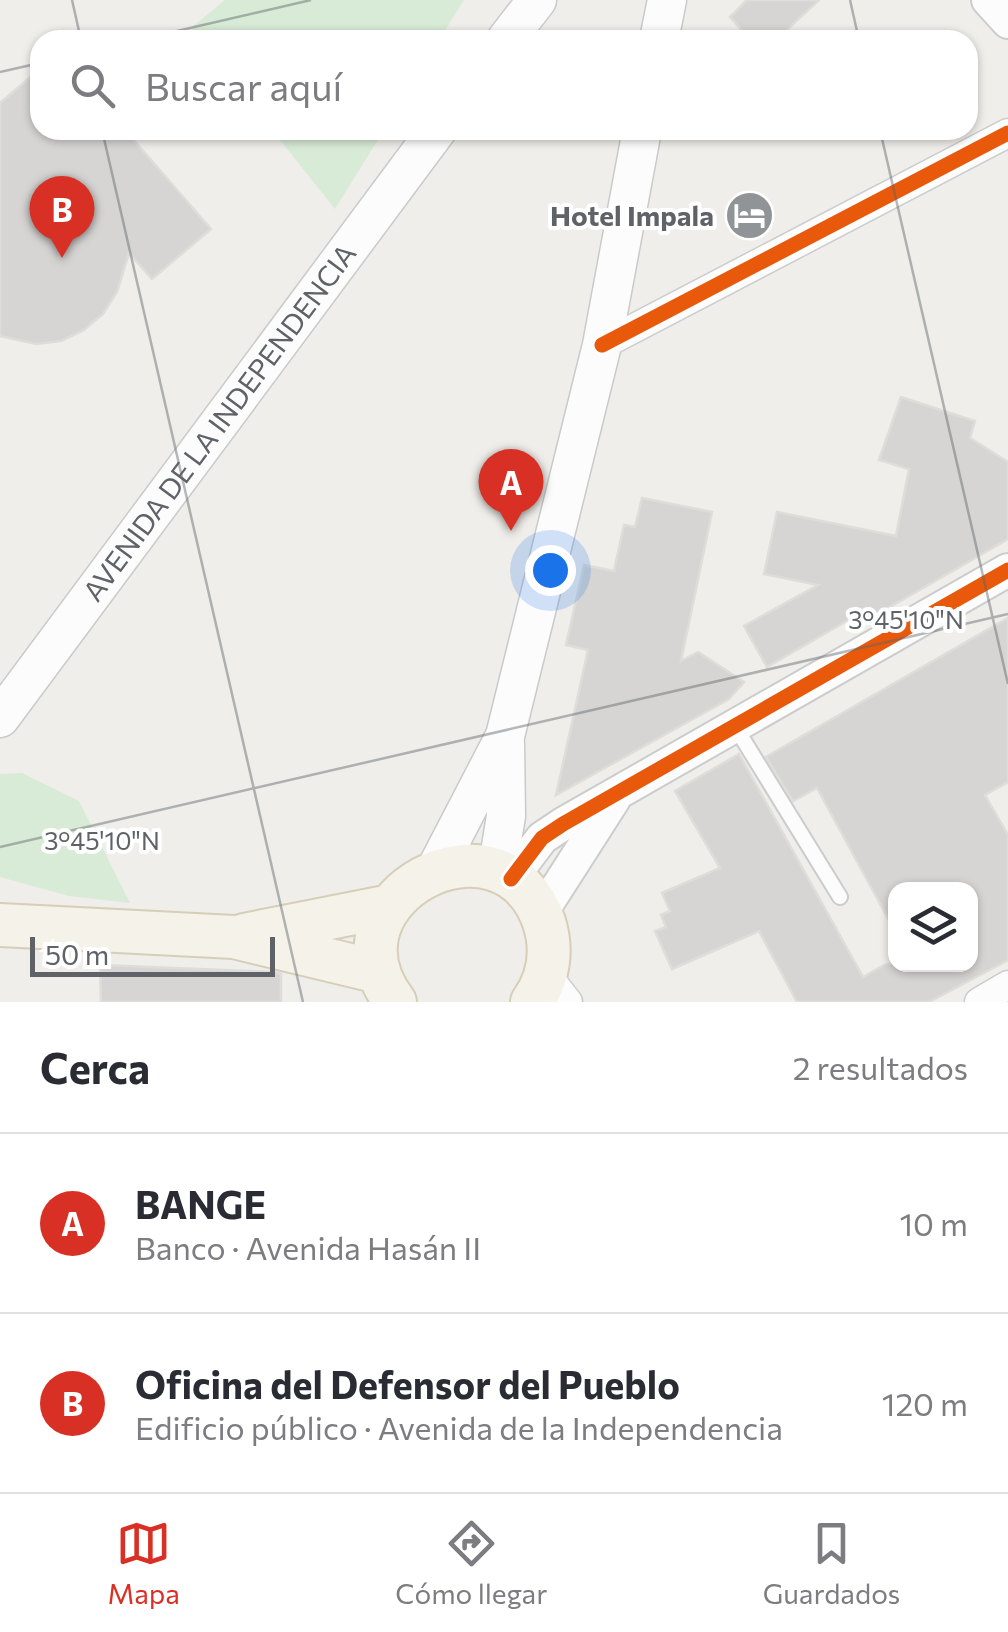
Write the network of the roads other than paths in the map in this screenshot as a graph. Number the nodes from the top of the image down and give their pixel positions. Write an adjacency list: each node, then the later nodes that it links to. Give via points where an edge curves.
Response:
1 (536, 0): 5 (main road)
2 (667, 0): 6 (main road)
3 (988, 0): 4 (street)
4 (1008, 22)
5 (514, 30)
6 (661, 30)
7 (1008, 133): 10 (street)
8 (429, 140): 12 (main road, AVENIDA DE LA INDEPENDENCIA)
9 (640, 140): 10 (main road)
10 (602, 345): 14 (main road)
11 (1008, 570): 13 (street)
12 (0, 718)
13 (736, 728): 15 (street); 18 (lane)
14 (506, 736): 16 (main road); 17 (main road)
15 (616, 795): 17 (street, via 542,838); 20 (street)
16 (436, 870): 17 (main road, via 456,865); 19 (main road)
17 (504, 876): 20 (main road)
18 (840, 897)
19 (390, 906): 22 (main road); 24 (main road, via 377,950)
20 (541, 913): 25 (main road, via 550,954)
21 (0, 925): 22 (main road)
22 (234, 937): 24 (main road)
23 (1008, 985): 26 (street)
24 (387, 987)
25 (548, 993)
26 (978, 1002)

